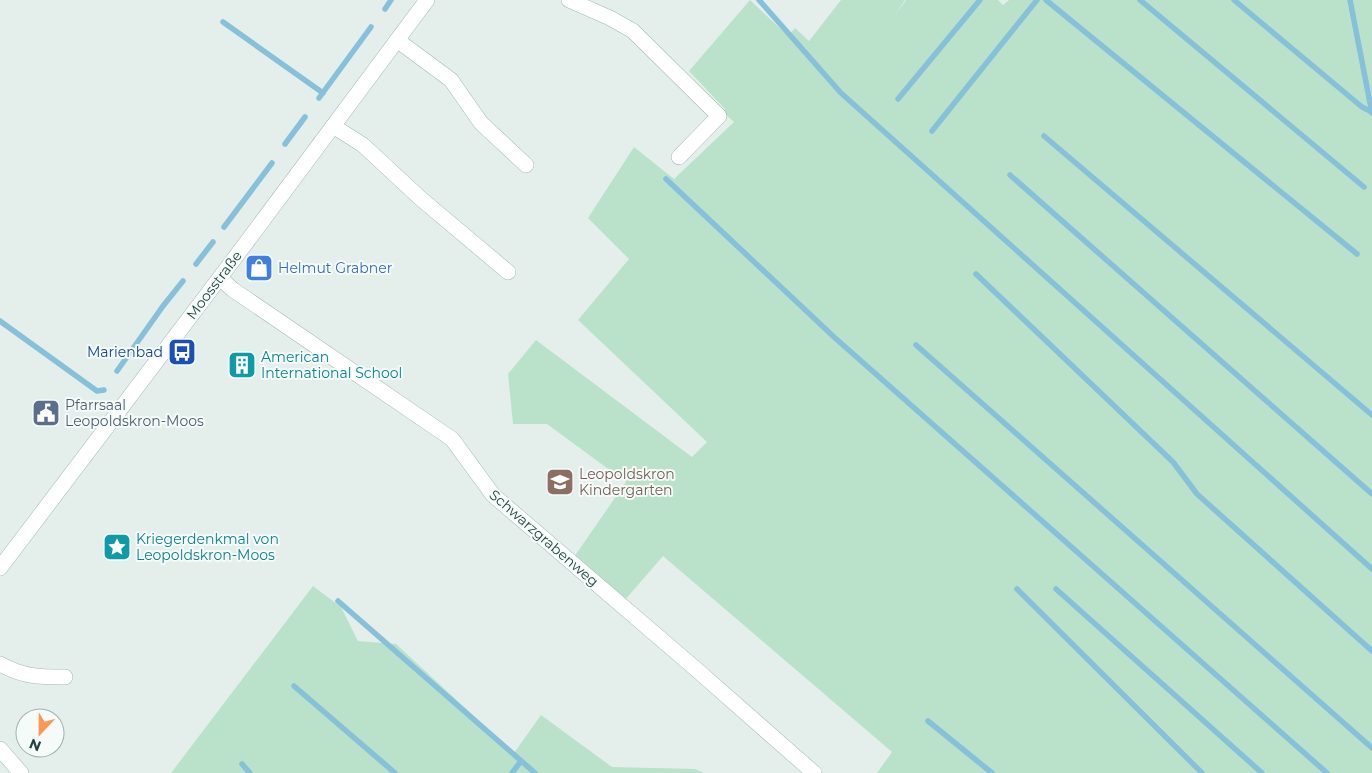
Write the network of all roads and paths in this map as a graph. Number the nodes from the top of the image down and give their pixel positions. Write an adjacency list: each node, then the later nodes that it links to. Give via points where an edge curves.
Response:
1 (427, 0): 3 (street, Moosstraße)
2 (569, 0): 5 (street, via 633,31 719,116)
3 (397, 40): 4 (street, Moosstraße); 6 (street, via 451,80 481,123)
4 (333, 126): 7 (street, via 363,146); 8 (street, Moosstraße)
5 (679, 157)
6 (526, 165)
7 (508, 272)
8 (220, 278): 9 (street, Moosstraße); 14 (street, Schwarzgrabenweg, via 452,439 493,495)
9 (0, 568)
10 (0, 664): 11 (street, via 34,677)
11 (66, 678)
12 (0, 749): 13 (street)
13 (21, 773)
14 (814, 773)

